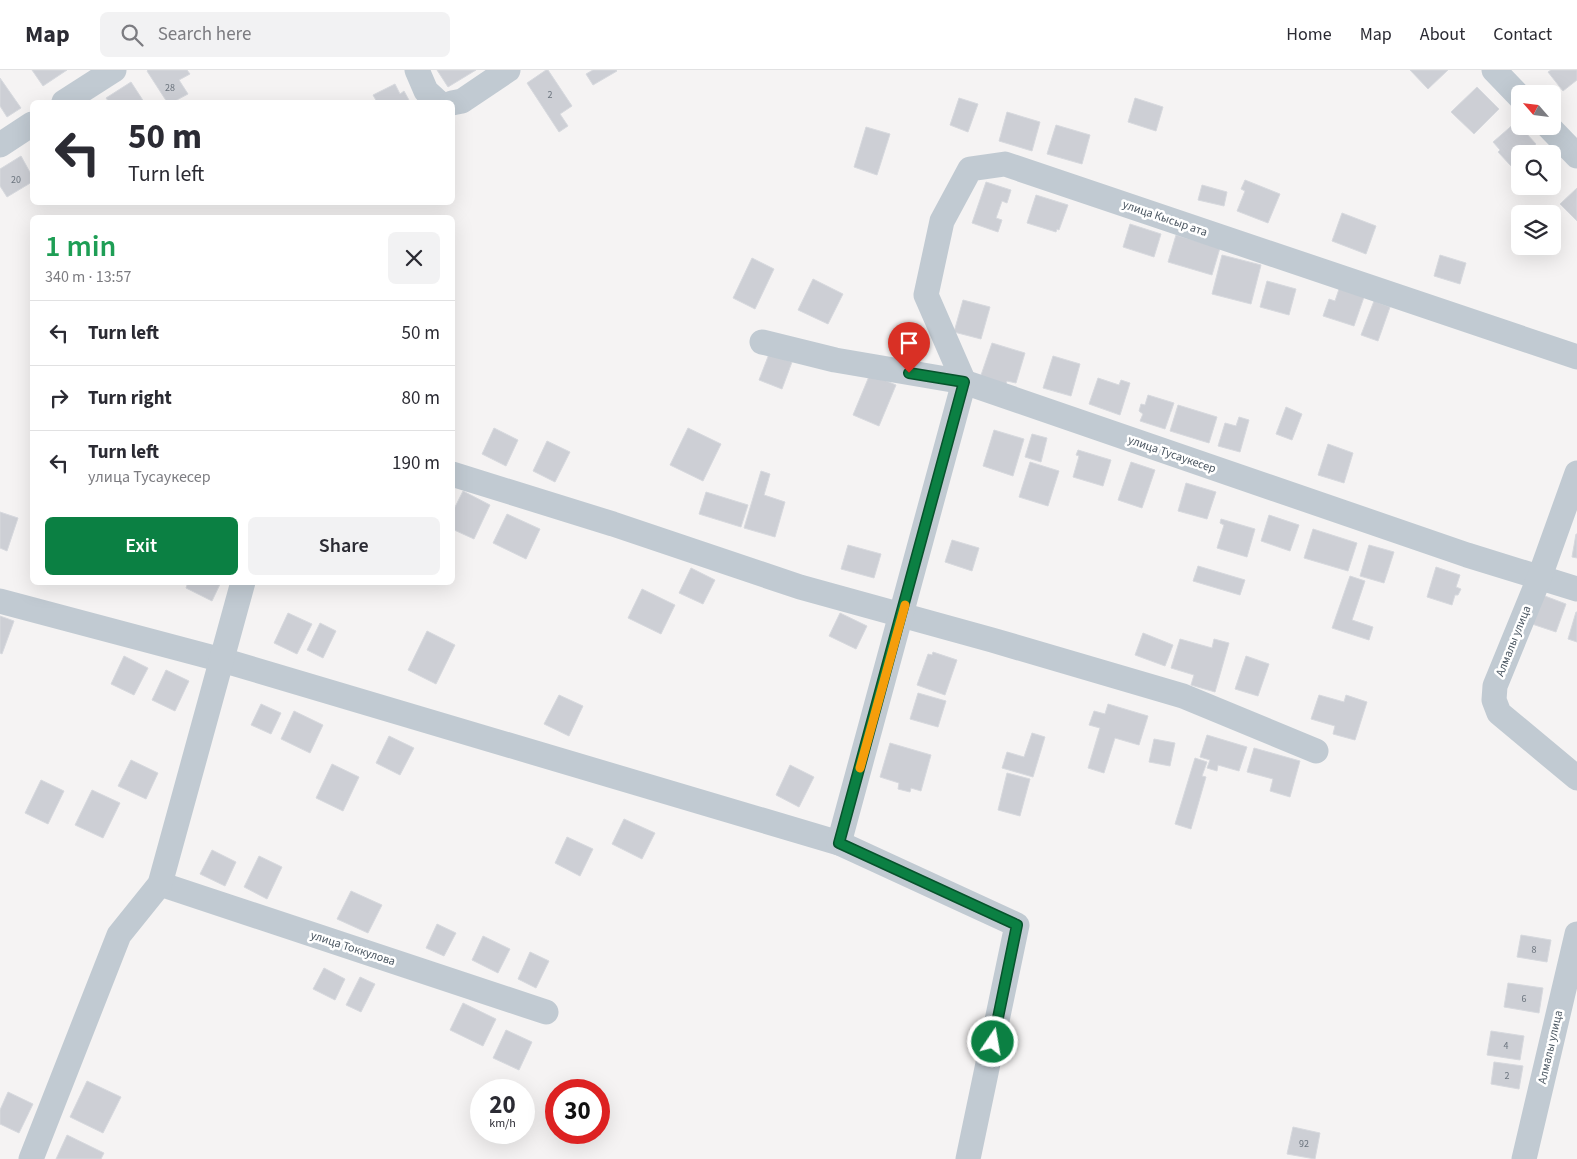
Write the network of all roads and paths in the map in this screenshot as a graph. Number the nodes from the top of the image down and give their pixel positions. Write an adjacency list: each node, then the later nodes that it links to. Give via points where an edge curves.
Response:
1 (114, 70): 6 (street)
2 (417, 70): 7 (street, via 426,91)
3 (508, 70): 8 (street)
4 (1494, 70): 5 (street)
5 (1511, 88)
6 (67, 100)
7 (436, 100)
8 (455, 102)
9 (30, 125): 11 (street)
10 (1557, 135): 12 (street)
11 (0, 145)
12 (1577, 156)
13 (762, 342): 15 (street, улица Тусаукесер, via 835,360)
14 (1577, 357): 15 (street, улица Кысыр ата, via 1005,164 970,169 942,221 926,295)
15 (964, 382): 18 (street, улица Тусаукесер, via 1467,555); 22 (street)
16 (1577, 473): 18 (street, Алмалы улица)
17 (455, 475): 22 (street, via 800,587)
18 (1540, 576): 20 (street, улица Тусаукесер); 25 (street, Алмалы улица, via 1495,686 1494,700 1499,713)
19 (242, 585): 23 (street)
20 (1577, 589)
21 (0, 601): 23 (street)
22 (902, 615): 24 (street, via 1183,696); 26 (street)
23 (222, 660): 26 (street); 27 (street)
24 (1316, 751)
25 (1577, 778)
26 (839, 843): 31 (street, via 1017,925)
27 (160, 884): 29 (street, улица Токкулова); 30 (street, via 119,935)
28 (1577, 934): 32 (street, Алмалы улица)
29 (546, 1012)
30 (31, 1159)
31 (968, 1159)
32 (1524, 1159)

